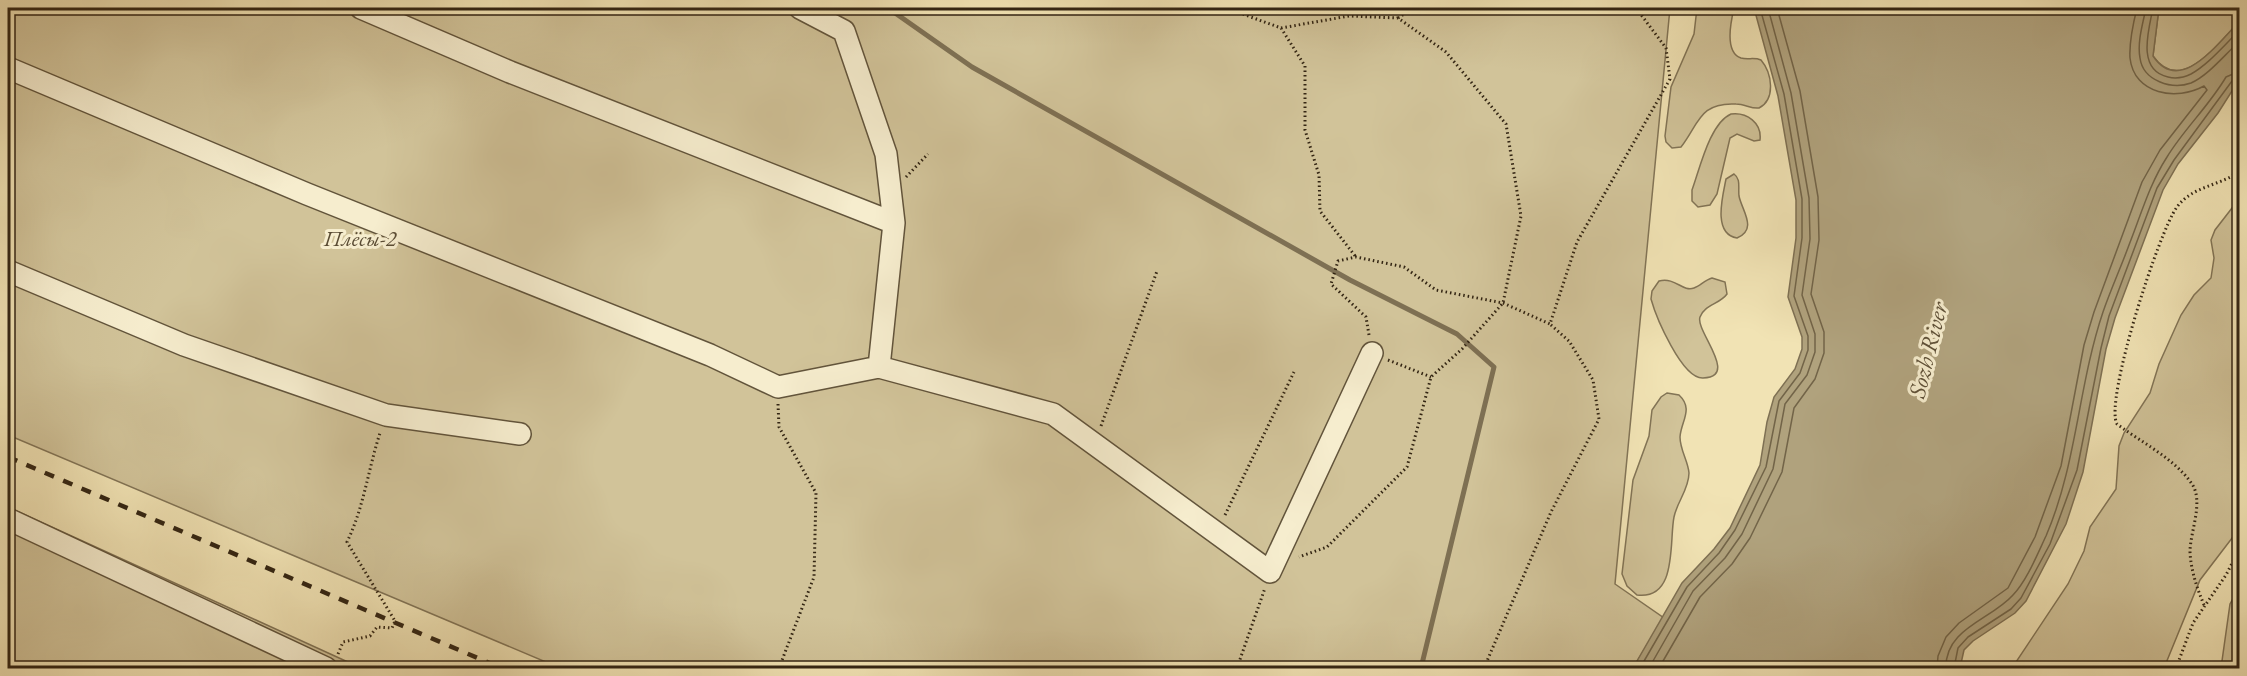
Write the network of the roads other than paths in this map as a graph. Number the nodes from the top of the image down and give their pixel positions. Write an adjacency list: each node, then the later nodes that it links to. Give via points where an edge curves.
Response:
1 (361, 8): 4 (street, via 510,72)
2 (800, 8): 4 (street, via 844,31 886,154)
3 (8, 68): 7 (street, via 778,387)
4 (894, 223): 7 (street)
5 (8, 271): 8 (street, via 184,345 386,415)
6 (1372, 353): 7 (street, via 1270,572 1053,414)
7 (879, 367)
8 (520, 434)
9 (8, 519): 10 (street)
10 (330, 664)

